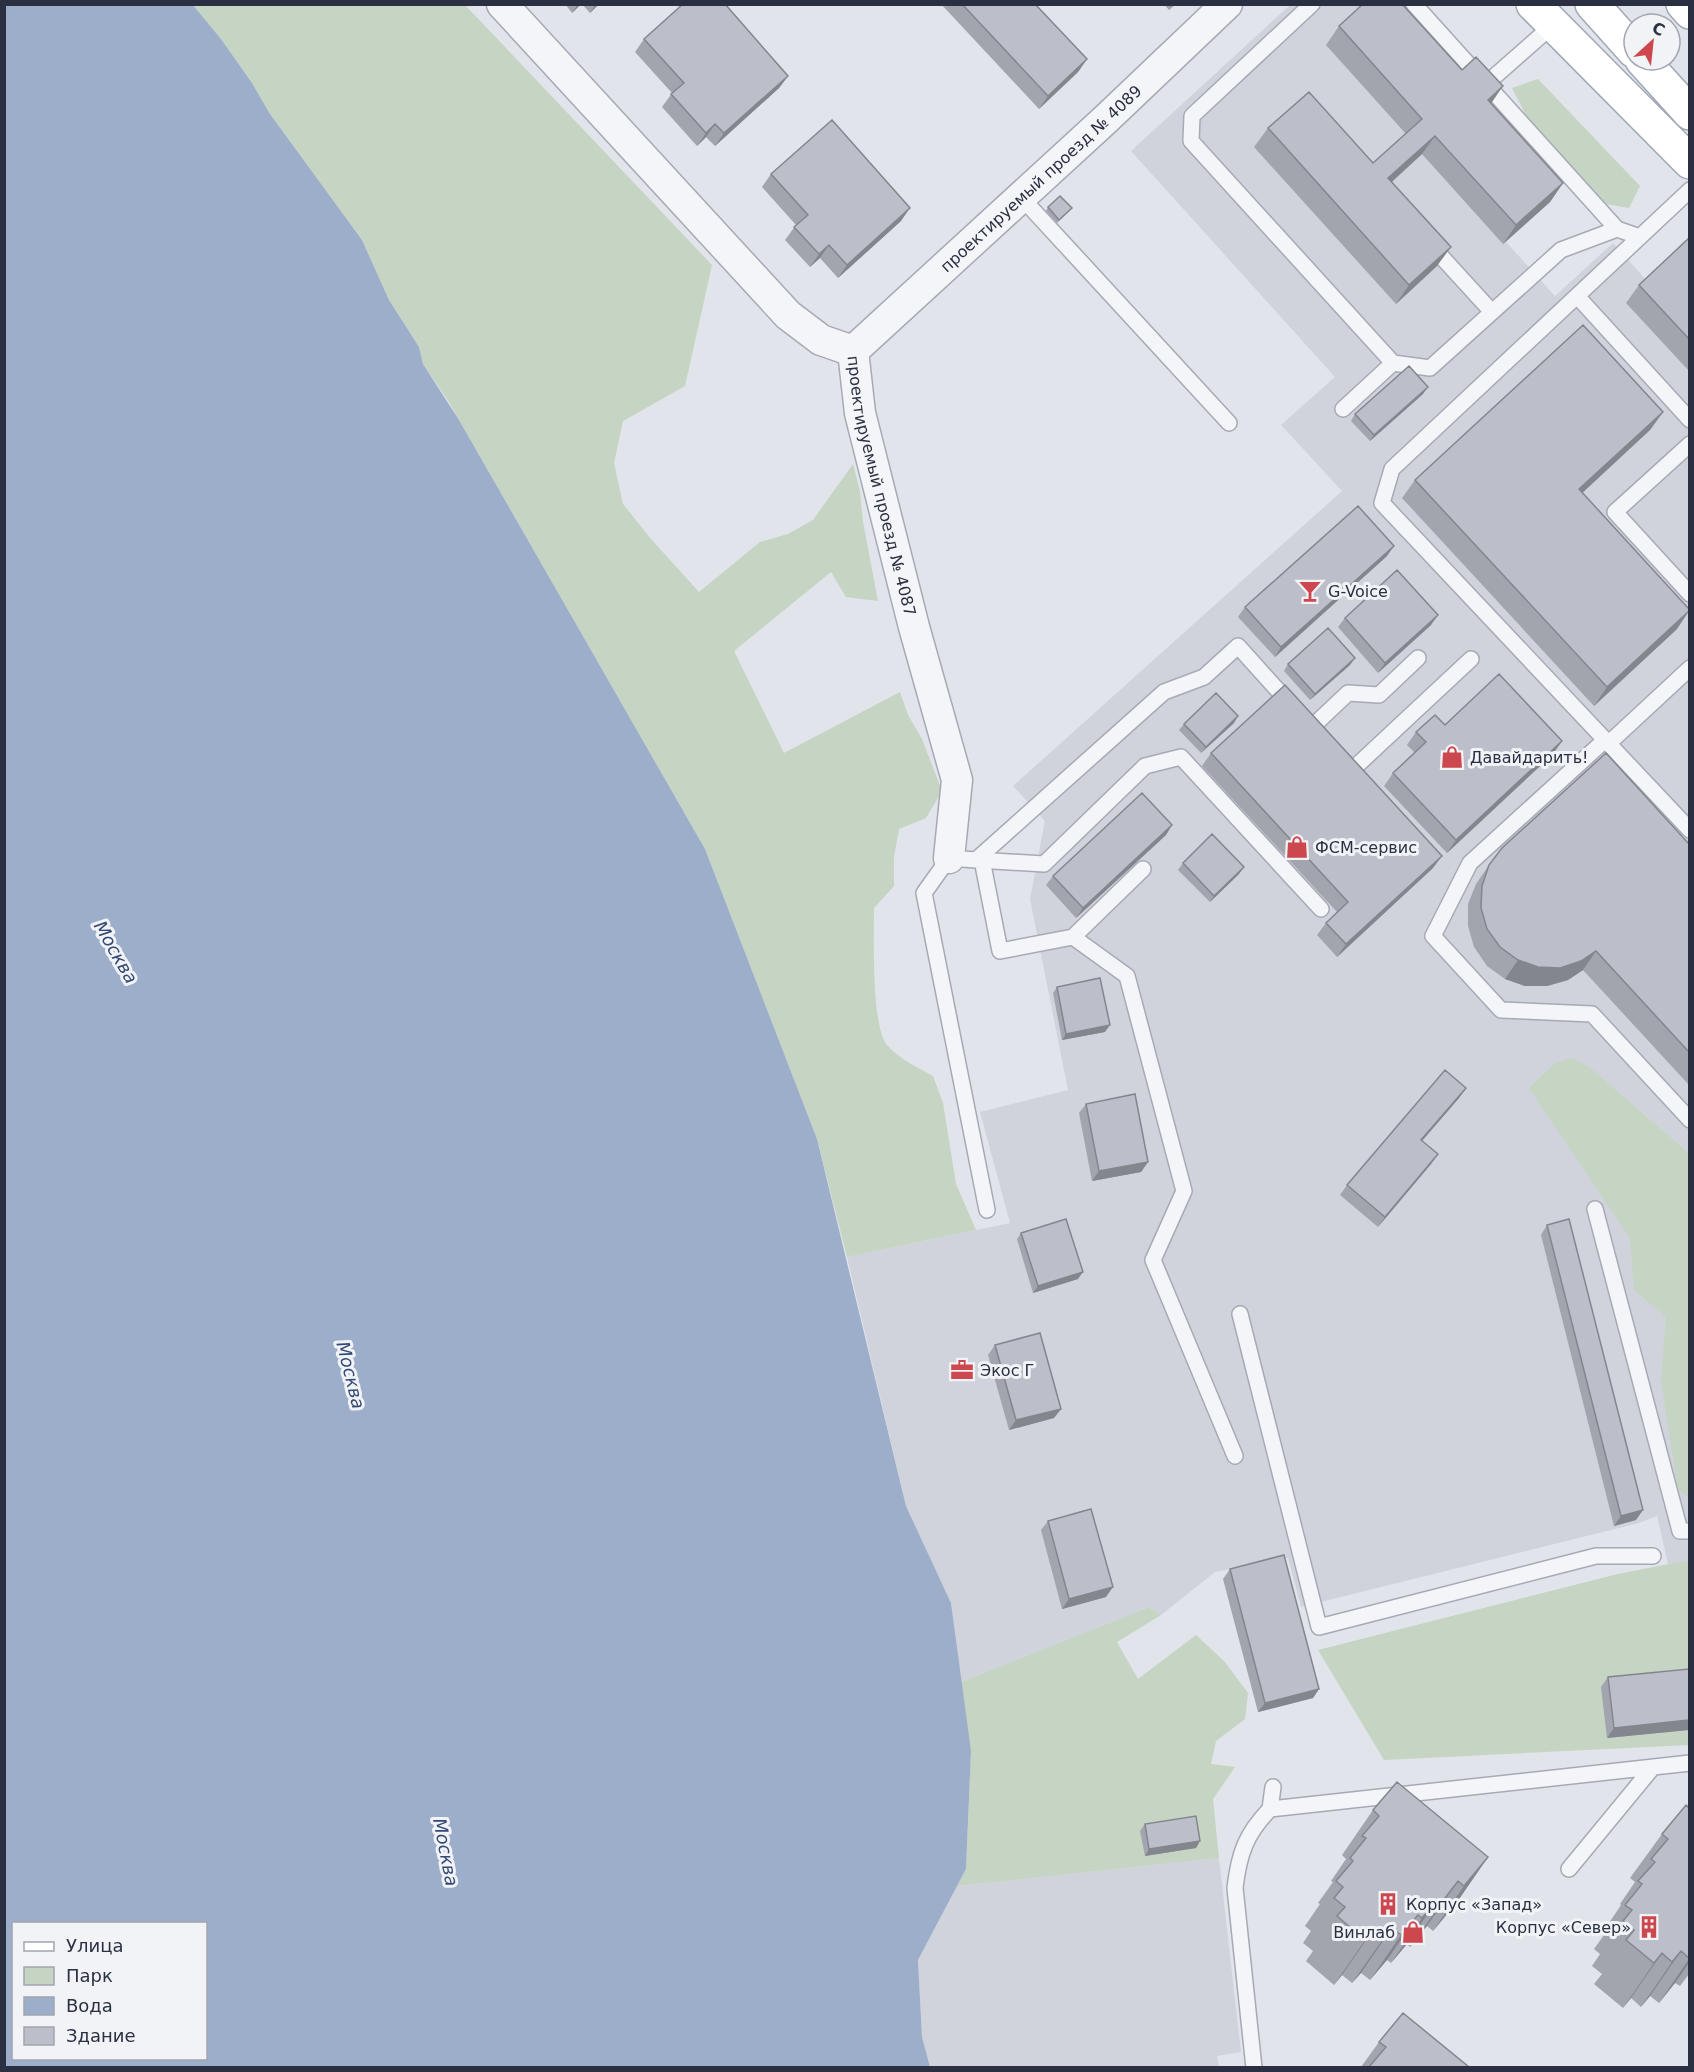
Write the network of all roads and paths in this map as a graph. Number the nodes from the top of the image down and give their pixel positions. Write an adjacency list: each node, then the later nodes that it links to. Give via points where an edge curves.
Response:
1 (502, 4): 21 (street, проектируемый проезд № 4087, via 788,315 821,340)
2 (1227, 4): 15 (street, проектируемый проезд № 4089)
3 (1312, 4): 22 (lane, via 1192,116 1191,141)
4 (1414, 4): 11 (lane)
5 (1592, 4): 9 (main road)
6 (1683, 4): 7 (main road)
7 (1689, 12)
8 (1543, 15): 11 (lane); 13 (main road)
9 (1622, 38)
10 (1653, 72): 12 (main road)
11 (1486, 84): 16 (lane)
12 (1689, 112)
13 (1689, 162)
14 (1689, 190): 18 (lane)
15 (1021, 197): 21 (street, проектируемый проезд № 4089); 25 (lane)
16 (1617, 229): 18 (lane); 20 (lane, via 1561,250)
17 (1422, 235): 20 (lane)
18 (1640, 237): 19 (lane)
19 (1577, 296): 24 (lane); 31 (lane, via 1392,470 1382,503)
20 (1492, 312): 22 (lane, via 1430,368)
21 (853, 351): 34 (street, проектируемый проезд № 4087, via 860,413 957,780)
22 (1393, 363): 23 (lane)
23 (1343, 409)
24 (1689, 420)
25 (1229, 423)
26 (1689, 444): 27 (lane, via 1615,512)
27 (1689, 594)
28 (1418, 658): 34 (lane, via 1379,694 1348,693 1316,731 1238,646 1204,677 1164,692)
29 (1471, 659): 32 (lane, via 1352,770)
30 (1689, 668): 31 (lane)
31 (1607, 742): 33 (lane); 38 (lane, via 1470,863 1433,936 1501,1010 1592,1014)
32 (1336, 753)
33 (1689, 830)
34 (969, 860): 36 (lane, via 1044,864 1145,766 1181,757); 37 (lane, via 1000,951); 40 (lane, via 924,893)
35 (1143, 869): 37 (lane)
36 (1321, 909)
37 (1073, 937): 42 (lane, via 1127,976 1184,1191 1153,1260)
38 (1689, 1120)
39 (1594, 1209): 43 (lane, via 1680,1531)
40 (987, 1210)
41 (1240, 1314): 44 (lane, via 1319,1627 1596,1556)
42 (1235, 1456)
43 (1689, 1531)
44 (1653, 1556)
45 (1689, 1763): 46 (lane)
46 (1653, 1767): 48 (lane); 49 (lane)
47 (1273, 1787): 48 (lane)
48 (1270, 1809): 50 (lane, via 1246,1839 1235,1887)
49 (1569, 1869)
50 (1254, 2067)

